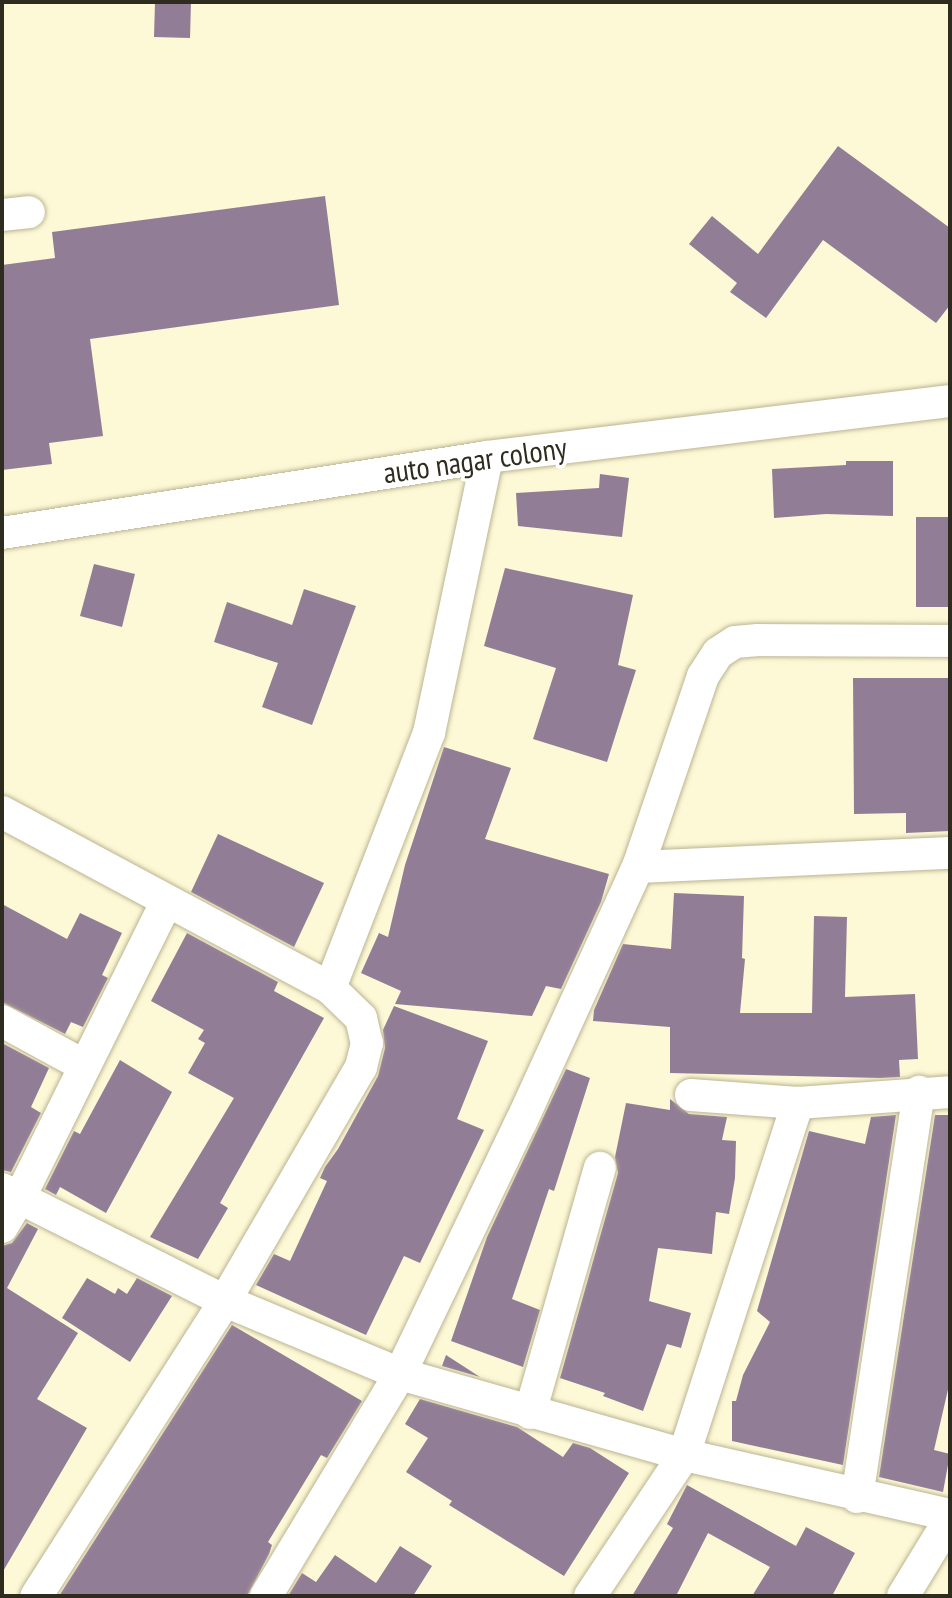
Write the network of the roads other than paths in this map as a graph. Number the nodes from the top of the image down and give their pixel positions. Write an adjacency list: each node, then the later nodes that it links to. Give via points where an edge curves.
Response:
1 (950, 401): 2 (street, auto nagar colony)
2 (487, 457): 3 (street, auto nagar colony); 9 (street, via 429,733)
3 (2, 533)
4 (950, 641): 7 (street, via 758,640 735,642 718,653 703,676)
5 (2, 812): 8 (street)
6 (950, 853): 7 (street)
7 (638, 867): 19 (street)
8 (167, 901): 9 (street); 11 (street)
9 (330, 988): 18 (street, via 361,1018 367,1043 361,1067)
10 (2, 1021): 11 (street)
11 (85, 1066): 16 (street)
12 (934, 1092): 14 (street); 22 (street)
13 (691, 1095): 14 (street)
14 (798, 1103): 21 (street)
15 (600, 1168): 20 (street)
16 (11, 1193): 17 (street); 18 (street)
17 (2, 1227)
18 (225, 1301): 19 (street); 24 (street)
19 (400, 1374): 20 (street); 25 (street)
20 (530, 1413): 21 (street)
21 (684, 1455): 22 (street); 26 (street)
22 (857, 1497): 23 (street)
23 (950, 1517): 27 (street)
24 (36, 1596)
25 (266, 1596)
26 (590, 1596)
27 (903, 1596)

